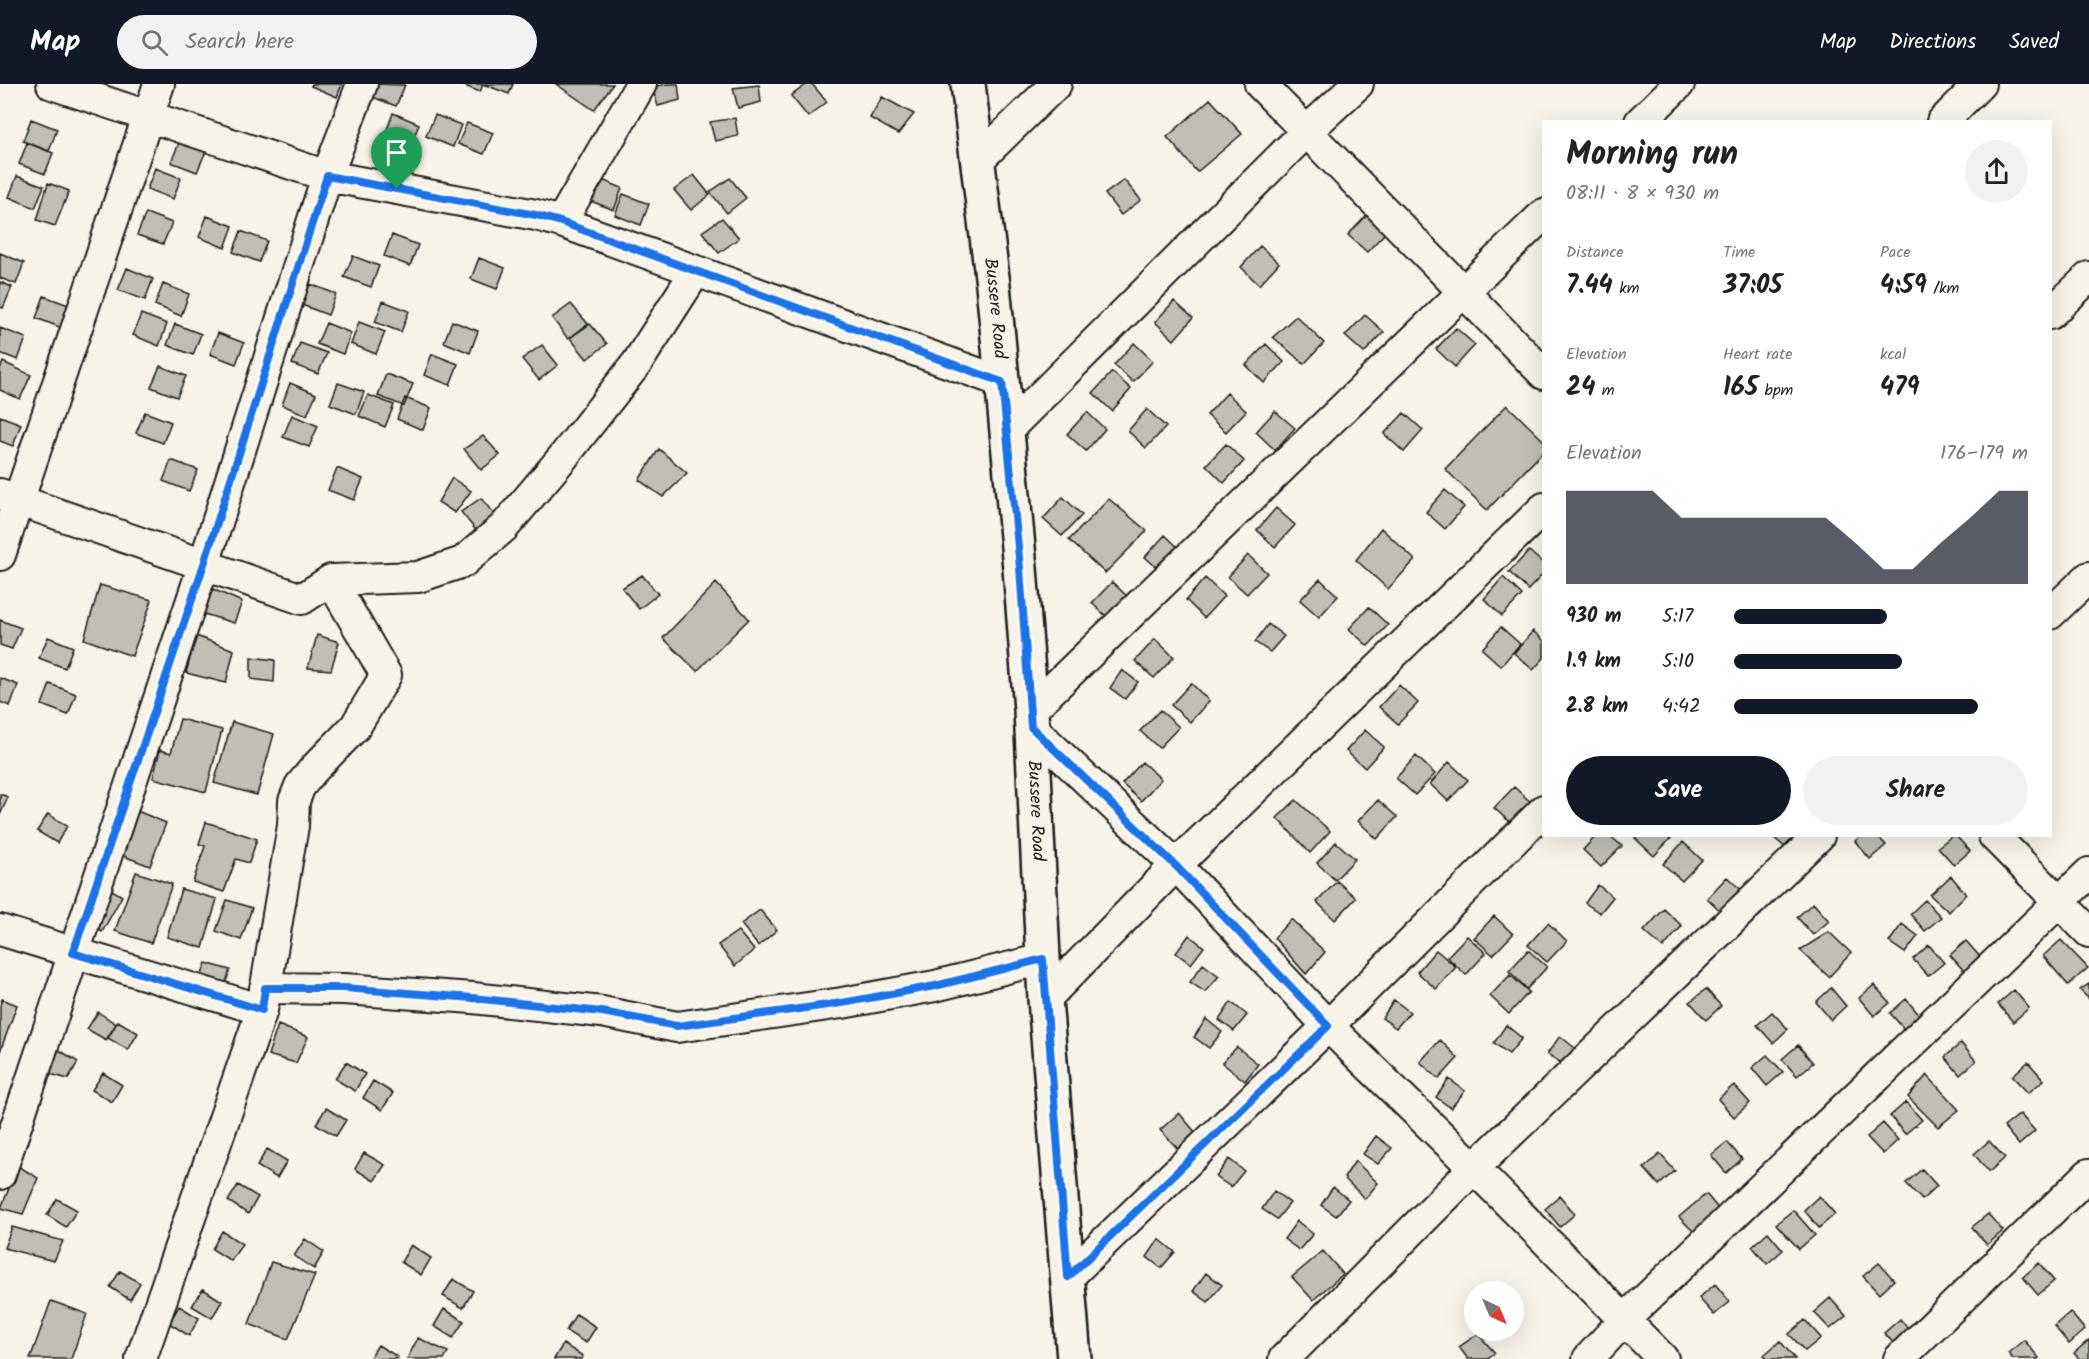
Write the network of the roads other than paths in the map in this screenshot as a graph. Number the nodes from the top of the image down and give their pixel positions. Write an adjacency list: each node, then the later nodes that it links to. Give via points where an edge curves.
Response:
1 (52, 84): 11 (street)
2 (159, 84): 11 (street)
3 (362, 84): 16 (street)
4 (641, 84): 18 (street)
5 (968, 84): 15 (main road, Bussere Road)
6 (1056, 84): 15 (street)
7 (1260, 84): 14 (street)
8 (1358, 84): 14 (street)
9 (1679, 84): 12 (street)
10 (1980, 84): 13 (street)
11 (147, 115): 16 (street); 26 (street)
12 (1642, 120)
13 (1944, 120)
14 (1307, 131): 21 (street); 25 (street)
15 (977, 161): 24 (main road, Bussere Road)
16 (327, 176): 18 (street); 29 (street)
17 (1542, 216): 21 (street)
18 (561, 222): 19 (street)
19 (696, 271): 24 (street); 31 (street, via 638,363 564,456 488,541 463,562 418,577)
20 (2089, 277): 22 (street)
21 (1462, 291): 23 (street); 33 (street)
22 (2052, 312)
23 (1542, 372)
24 (1002, 382): 25 (main road, Bussere Road)
25 (1007, 430): 33 (main road, Bussere Road)
26 (9, 497): 28 (street); 29 (street)
27 (1542, 510): 37 (street)
28 (0, 555)
29 (204, 564): 31 (street, via 302,599); 42 (street)
30 (2089, 577): 32 (street)
31 (331, 580): 44 (street, via 386,675 355,727 314,769 294,801)
32 (2052, 612)
33 (1031, 719): 37 (street); 43 (main road, Bussere Road)
34 (1542, 812): 46 (street)
35 (1817, 837): 47 (street)
36 (1995, 837): 39 (street)
37 (1176, 866): 45 (street); 46 (street)
38 (2089, 873): 39 (street)
39 (2059, 901): 41 (street); 51 (street)
40 (0, 930): 42 (street)
41 (2089, 932)
42 (73, 953): 44 (street); 48 (street)
43 (1043, 959): 44 (street, via 935,986 677,1026 602,1012 344,988); 45 (main road, Bussere Road)
44 (264, 999): 52 (street)
45 (1045, 999): 50 (main road, Bussere Road)
46 (1328, 1026): 47 (street); 50 (street)
47 (1474, 1168): 51 (street); 54 (street)
48 (0, 1174)
49 (2089, 1174): 57 (street)
50 (1068, 1277): 53 (main road, Bussere Road)
51 (1624, 1320): 55 (street); 56 (street)
52 (141, 1359)
53 (1074, 1359)
54 (1284, 1359)
55 (1588, 1359)
56 (1663, 1359)
57 (1899, 1359)

